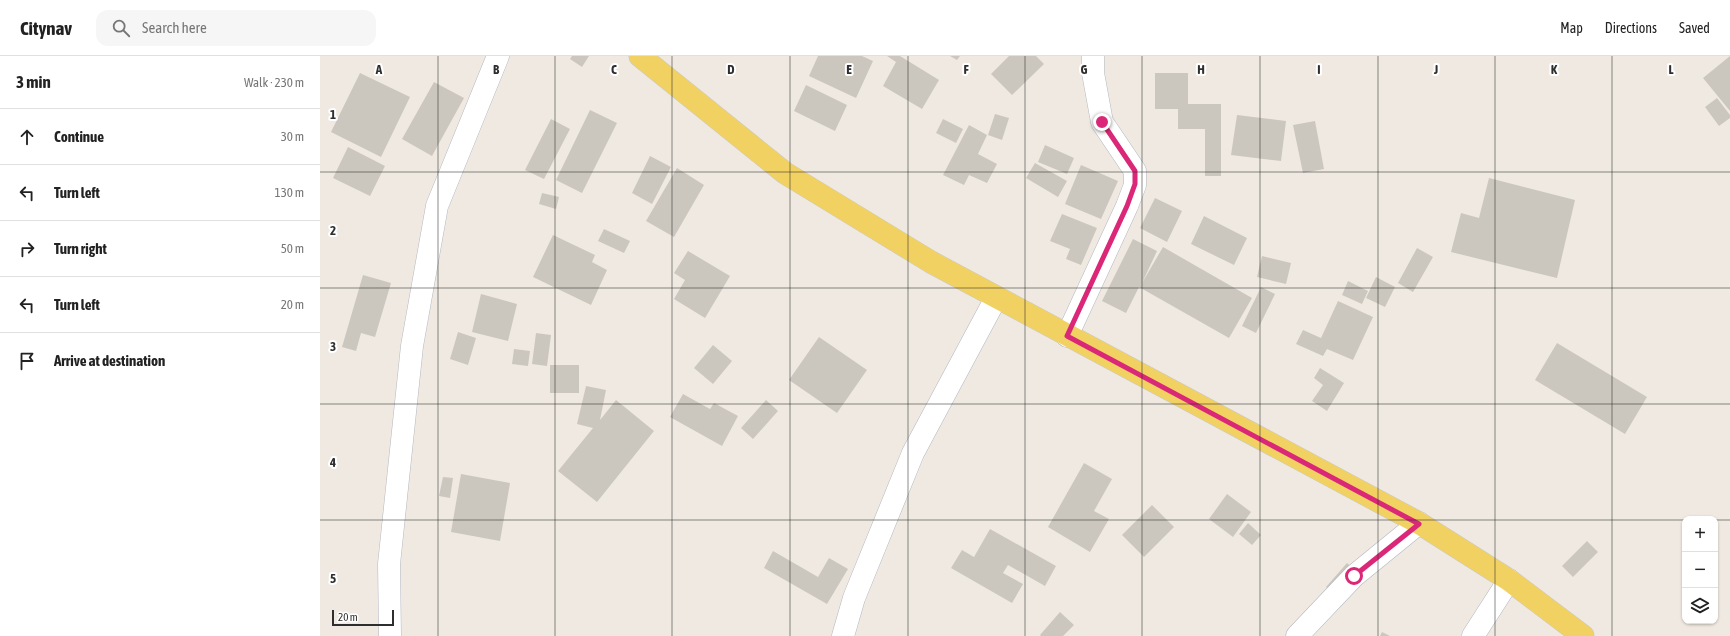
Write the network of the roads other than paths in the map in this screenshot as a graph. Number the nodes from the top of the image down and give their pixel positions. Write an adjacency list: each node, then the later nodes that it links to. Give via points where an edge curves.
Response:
1 (498, 56): 8 (street, via 437,206 410,362 389,564)
2 (640, 56): 4 (main road, via 785,173 931,262)
3 (1093, 56): 5 (street, via 1093,73 1102,122 1135,171 1135,184)
4 (996, 298): 5 (main road); 9 (street, via 913,453 854,598)
5 (1067, 336): 6 (main road)
6 (1419, 524): 7 (main road); 10 (street, via 1354,576)
7 (1509, 580): 11 (street); 12 (main road)
8 (390, 636)
9 (843, 636)
10 (1297, 636)
11 (1473, 636)
12 (1583, 636)

